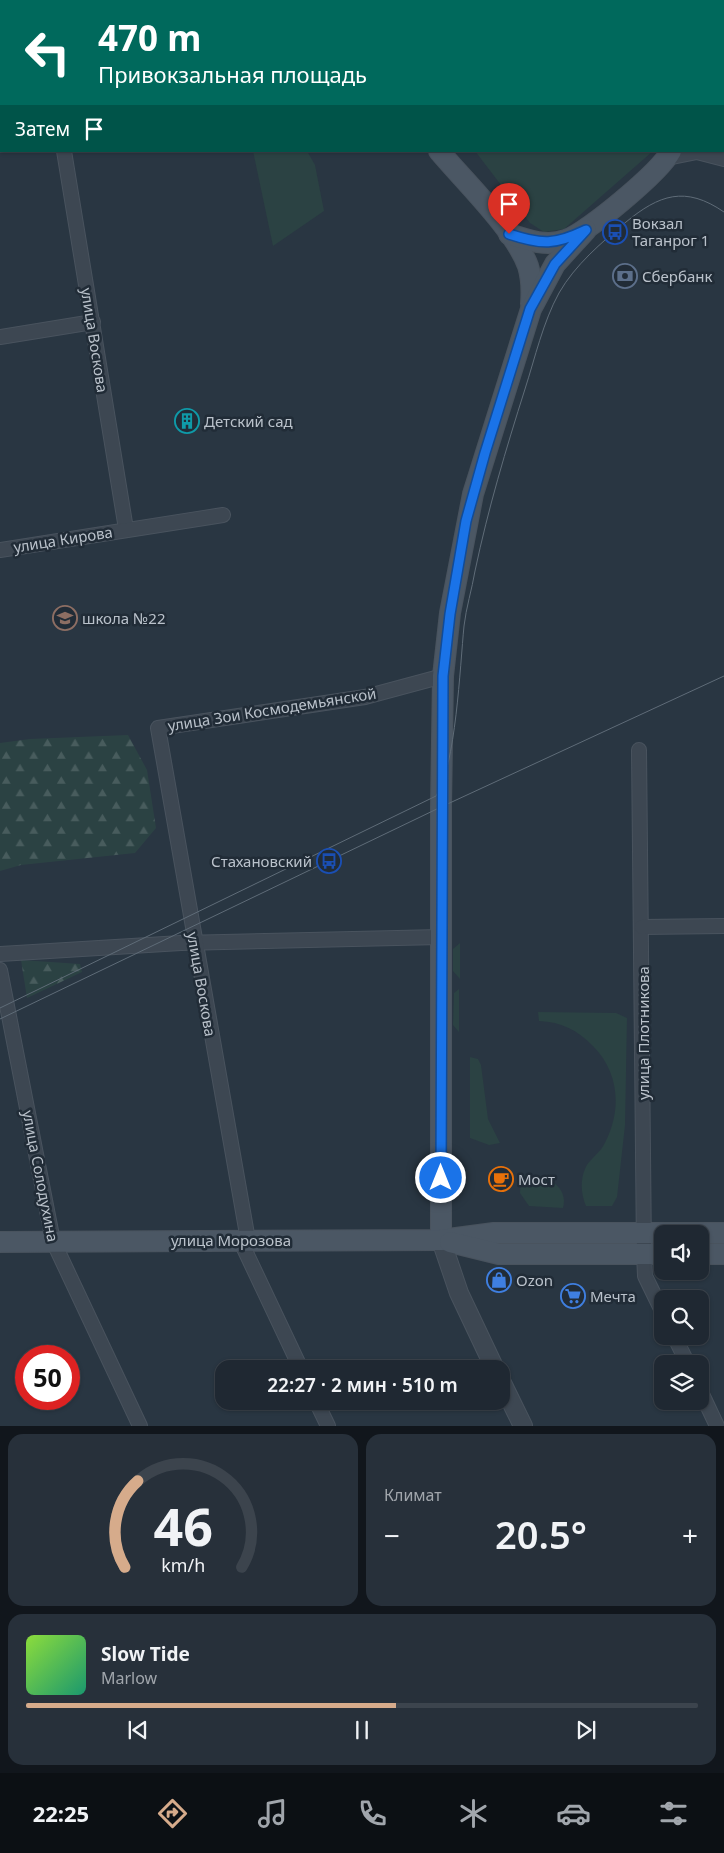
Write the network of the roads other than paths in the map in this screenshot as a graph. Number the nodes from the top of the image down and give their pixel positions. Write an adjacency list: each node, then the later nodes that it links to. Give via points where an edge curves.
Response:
1 (64, 152): 8 (street, улица Воскова)
2 (440, 152): 6 (main road)
3 (669, 155): 4 (street, via 697,152); 5 (main road)
4 (724, 157)
5 (586, 230): 6 (main road, via 553,242 538,242); 7 (main road, via 555,264)
6 (509, 234): 7 (main road, via 528,267 532,285)
7 (530, 309): 13 (main road, via 471,502 450,614)
8 (93, 322): 9 (street); 11 (street, улица Воскова)
9 (0, 338)
10 (224, 515): 11 (street, улица Кирова)
11 (126, 529): 12 (street, улица Кирова)
12 (0, 550)
13 (443, 676): 14 (street, улица Зои Космодемьянской, via 365,697); 18 (main road)
14 (158, 728): 19 (street, улица Воскова)
15 (639, 750): 17 (street, улица Плотникова)
16 (724, 926): 17 (street)
17 (642, 927): 22 (street, улица Плотникова)
18 (441, 937): 19 (street); 25 (main road)
19 (195, 943): 20 (street); 24 (street, улица Воскова)
20 (0, 954)
21 (0, 970): 27 (street, улица Солодухина)
22 (644, 1232): 23 (main road, улица Морозова); 25 (main road, улица Морозова, via 494,1232); 28 (street, улица Плотникова)
23 (724, 1233)
24 (244, 1240): 25 (main road, улица Морозова); 27 (main road, улица Морозова); 32 (street, улица Воскова)
25 (441, 1240): 28 (main road, улица Морозова, via 499,1254); 33 (street, via 459,1293)
26 (0, 1241): 27 (main road, улица Морозова)
27 (53, 1241): 37 (street, улица Солодухина)
28 (653, 1253): 31 (street, улица Плотникова, via 646,1276)
29 (709, 1254): 30 (main road)
30 (724, 1254)
31 (654, 1294)
32 (297, 1360)
33 (491, 1360)
34 (510, 1400): 39 (street)
35 (709, 1409): 40 (street)
36 (320, 1410): 38 (street)
37 (140, 1426)
38 (328, 1426)
39 (522, 1426)
40 (717, 1426)

